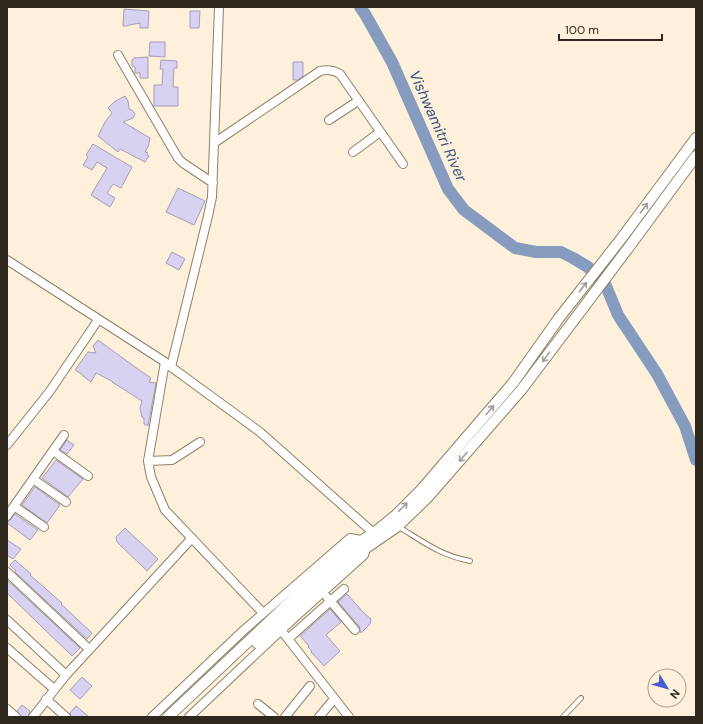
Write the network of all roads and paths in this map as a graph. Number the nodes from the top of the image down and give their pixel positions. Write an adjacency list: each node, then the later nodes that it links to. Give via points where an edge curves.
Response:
1 (219, 7): 7 (street)
2 (118, 55): 11 (street, via 178,158)
3 (358, 101): 4 (street); 5 (street); 7 (street, via 340,74 327,69)
4 (329, 120)
5 (380, 132): 8 (street); 10 (street)
6 (696, 138): 27 (street, one-way to 6, via 420,490 513,383)
7 (214, 143): 11 (street)
8 (353, 152)
9 (696, 156): 25 (street, one-way to 25, via 522,389 427,498)
10 (403, 164)
11 (213, 183): 14 (street, via 208,216)
12 (7, 260): 13 (street)
13 (98, 320): 14 (street); 17 (street, via 50,391)
14 (168, 365): 19 (street); 27 (street, via 265,436)
15 (64, 435): 18 (street)
16 (200, 442): 19 (street, via 172,460)
17 (7, 445)
18 (54, 451): 20 (street); 21 (street)
19 (148, 461): 28 (street, via 151,476 165,510)
20 (88, 476)
21 (33, 479): 22 (street); 23 (street)
22 (66, 502)
23 (14, 506): 24 (street); 26 (street)
24 (7, 516)
25 (398, 526): 27 (street); 30 (lane, via 436,550 453,558)
26 (44, 527)
27 (376, 535): 29 (street)
28 (192, 538): 35 (street); 41 (street)
29 (364, 543): 33 (street, via 364,555); 35 (street, via 350,538); 54 (street, via 343,552); 55 (street)
30 (470, 561)
31 (7, 572): 41 (street)
32 (344, 589): 34 (street)
33 (323, 591): 34 (street); 37 (street)
34 (330, 600): 38 (street); 39 (street)
35 (263, 613): 53 (street)
36 (7, 620): 42 (street)
37 (281, 630): 39 (street); 56 (street)
38 (355, 630)
39 (288, 640): 47 (street)
40 (7, 648): 44 (street)
41 (89, 649): 42 (street)
42 (66, 674): 44 (street)
43 (310, 686): 58 (street)
44 (54, 689): 46 (street)
45 (581, 698): 61 (lane)
46 (46, 699): 51 (street); 52 (street)
47 (334, 699): 59 (street); 60 (street)
48 (258, 704): 57 (street)
49 (7, 709): 50 (street)
50 (16, 717)
51 (32, 717)
52 (66, 717)
53 (152, 717)
54 (168, 717)
55 (177, 717)
56 (189, 717)
57 (274, 717)
58 (285, 717)
59 (319, 717)
60 (349, 717)
61 (563, 717)

